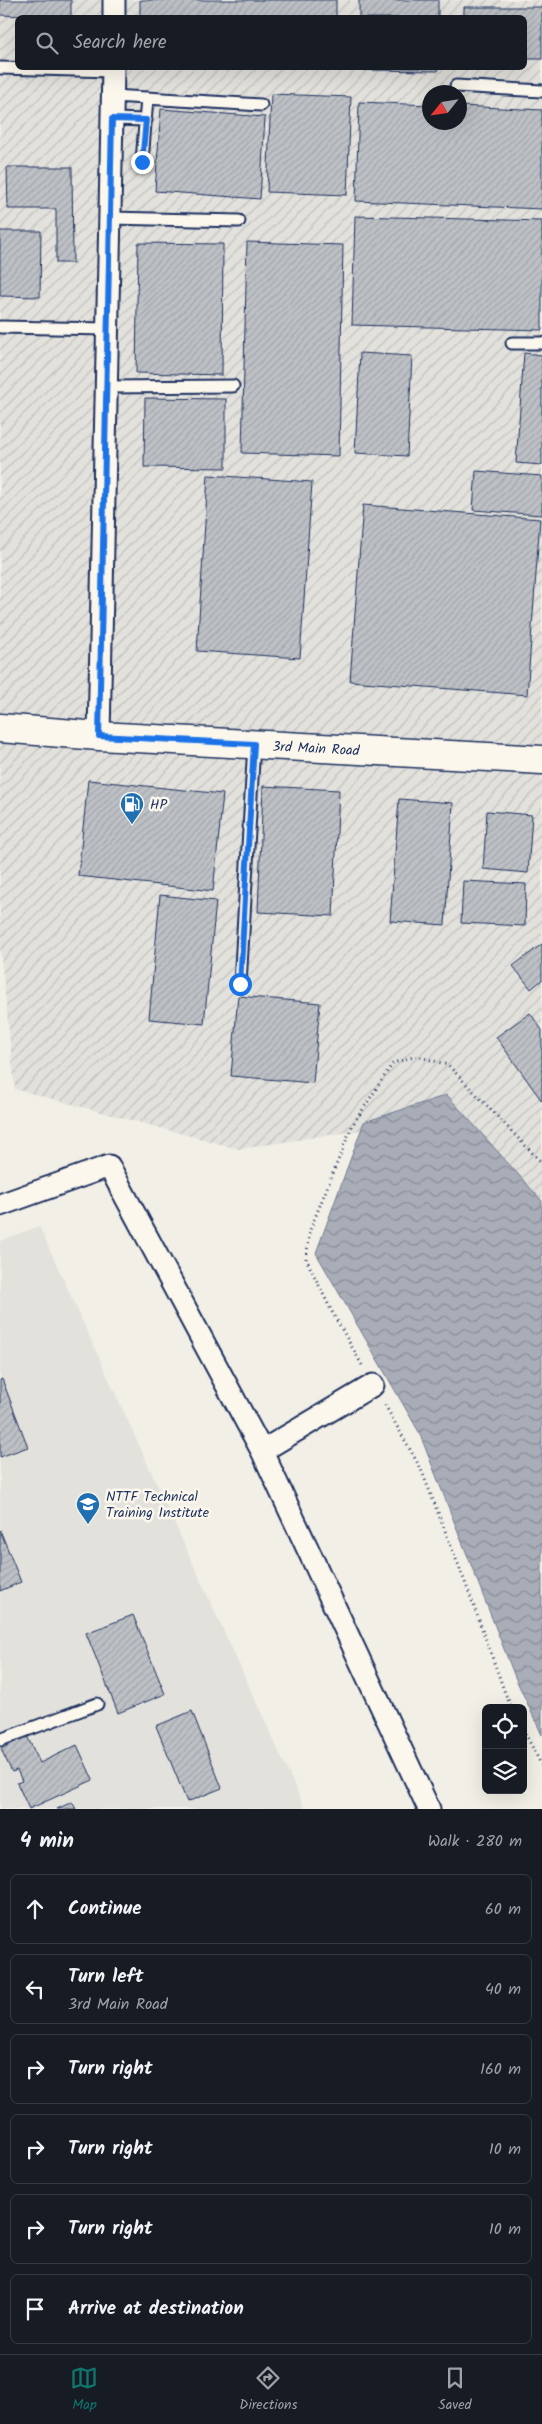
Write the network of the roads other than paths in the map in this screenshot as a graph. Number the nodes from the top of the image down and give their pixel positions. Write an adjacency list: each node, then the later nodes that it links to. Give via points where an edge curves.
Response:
1 (114, 0): 2 (street)
2 (114, 15)
3 (0, 68): 4 (lane)
4 (15, 68)
5 (113, 70): 8 (street)
6 (467, 87): 7 (lane)
7 (542, 91)
8 (112, 96): 9 (lane); 11 (street)
9 (147, 98): 10 (lane); 12 (lane)
10 (261, 105)
11 (112, 119): 12 (lane); 14 (street)
12 (146, 120): 13 (lane)
13 (142, 162)
14 (110, 218): 15 (lane); 17 (street)
15 (239, 221)
16 (0, 327): 17 (lane)
17 (108, 329): 21 (street)
18 (512, 343): 19 (lane)
19 (542, 343)
20 (233, 386): 21 (lane)
21 (106, 387): 23 (street)
22 (0, 728): 23 (main road, 3rd Main Road)
23 (99, 736): 24 (main road, 3rd Main Road)
24 (254, 744): 25 (main road, 3rd Main Road); 26 (lane)
25 (542, 760)
26 (240, 984)
27 (0, 1205): 29 (street, via 109,1166)
28 (374, 1385): 29 (street)
29 (262, 1451): 32 (street)
30 (97, 1704): 31 (lane)
31 (0, 1740)
32 (429, 1809)

